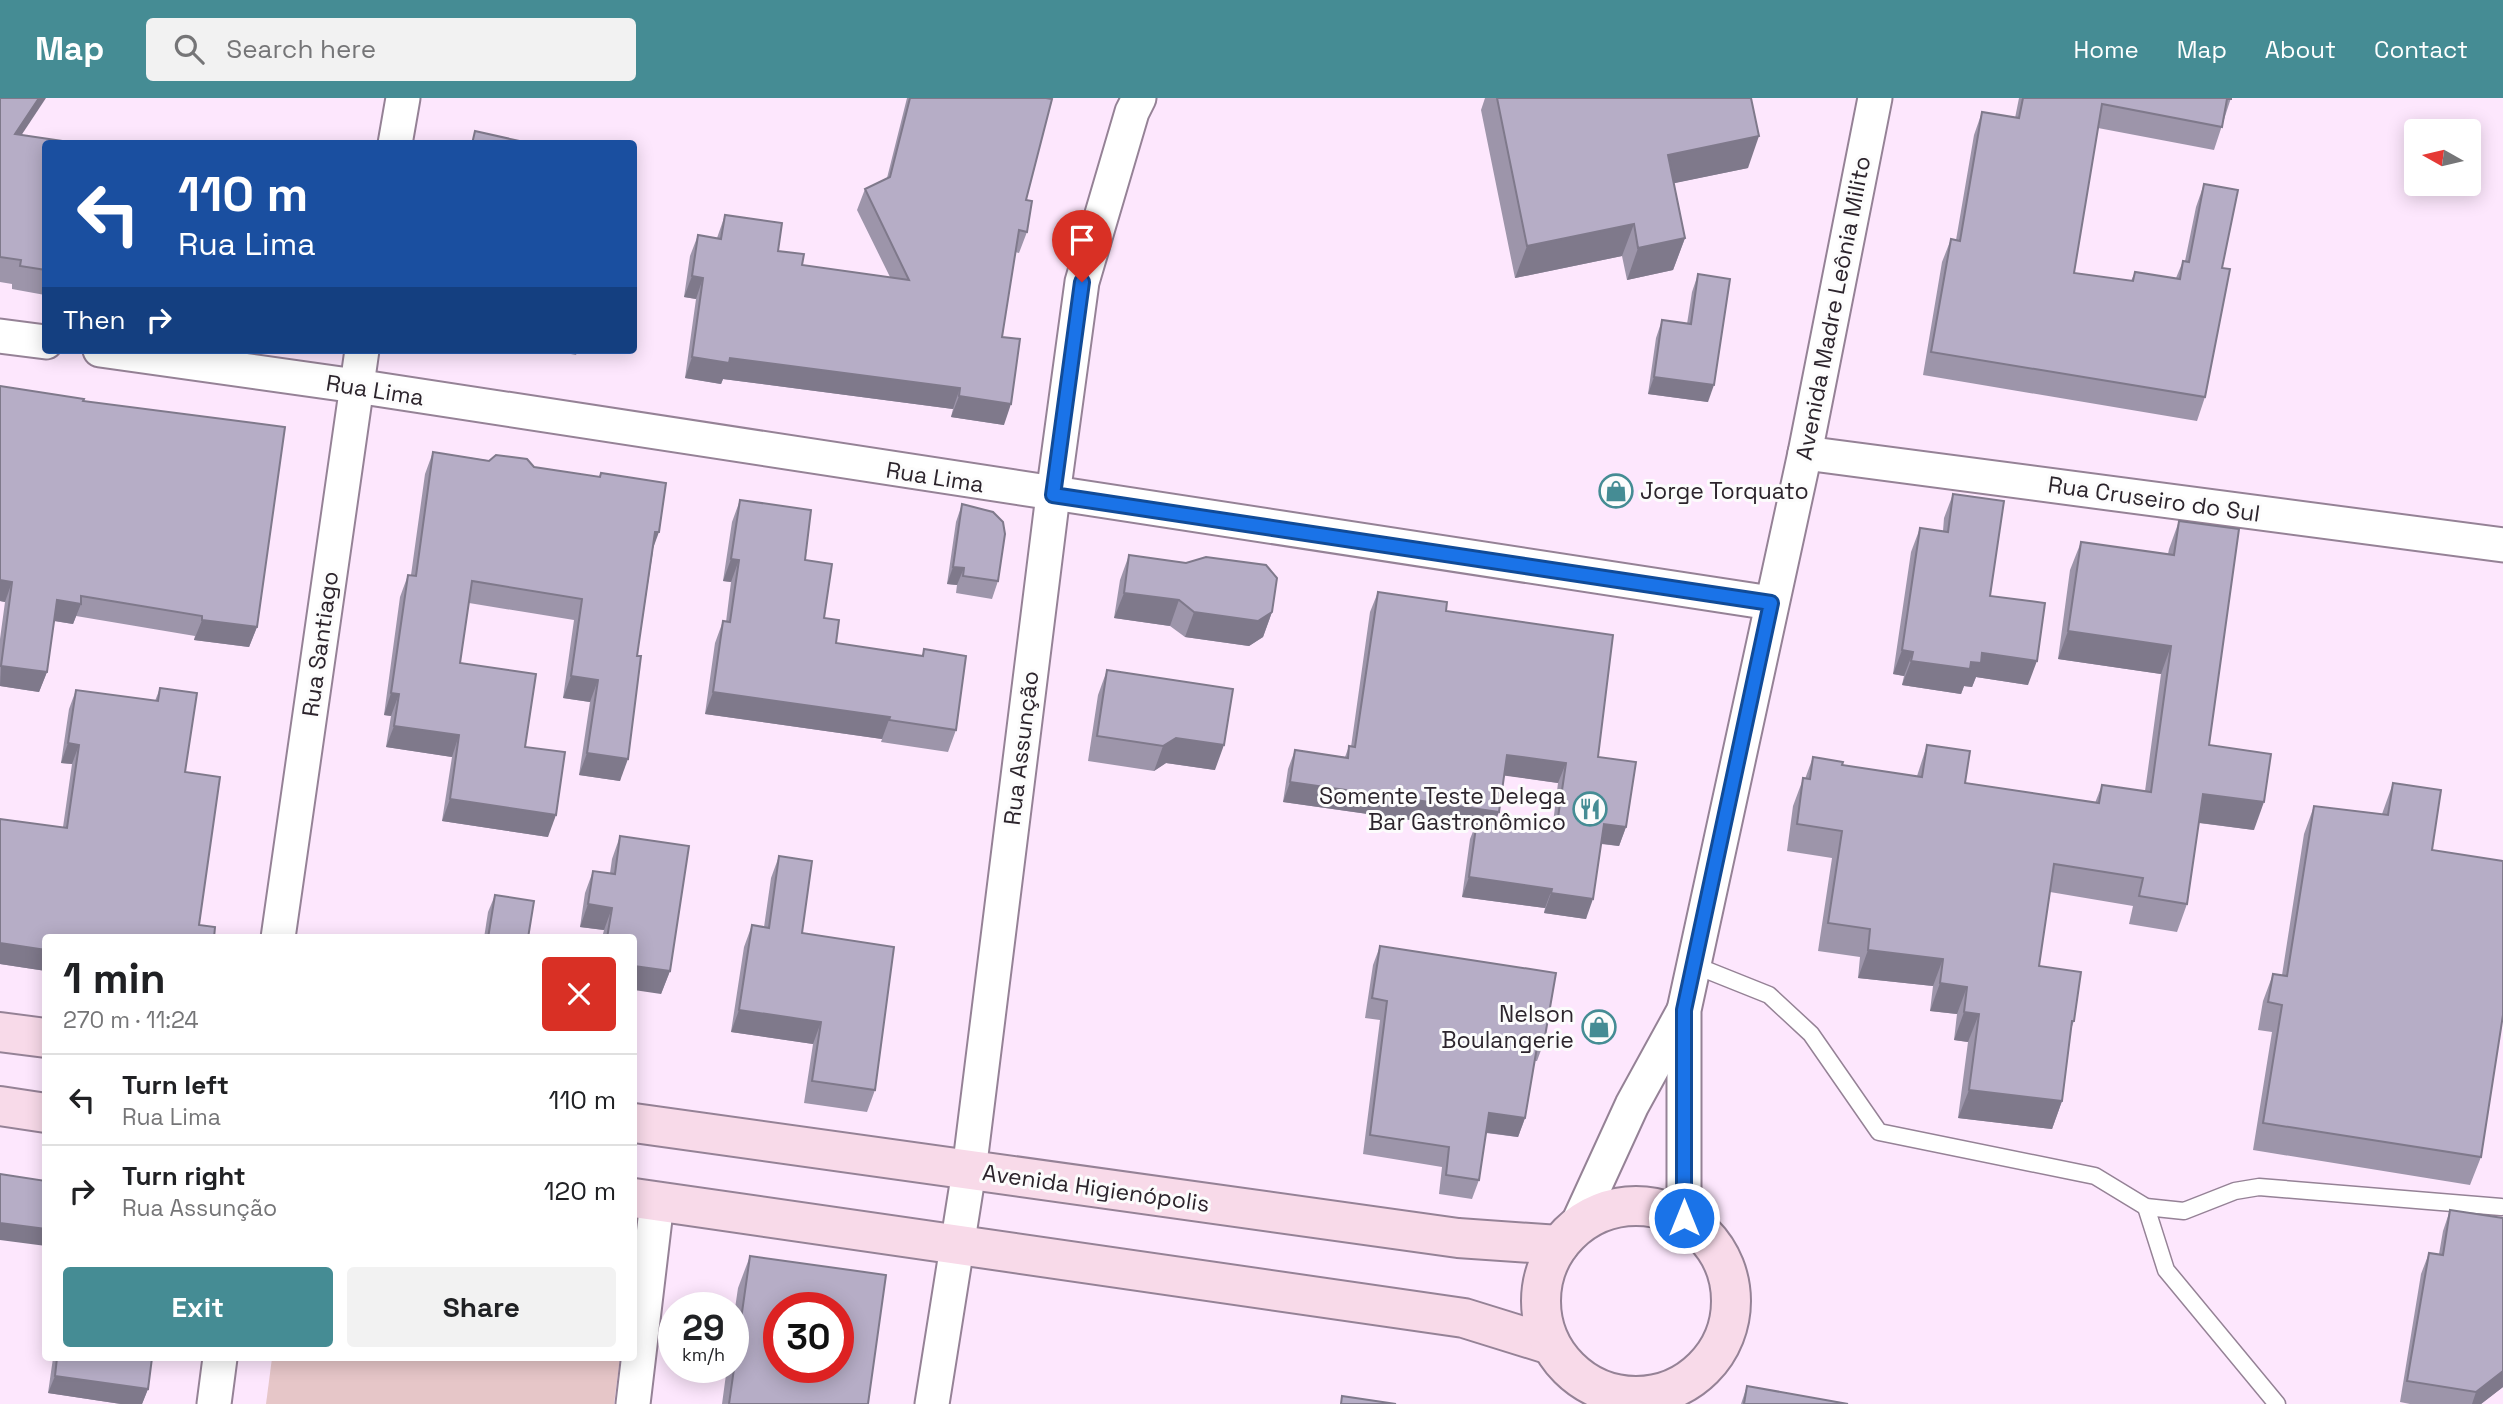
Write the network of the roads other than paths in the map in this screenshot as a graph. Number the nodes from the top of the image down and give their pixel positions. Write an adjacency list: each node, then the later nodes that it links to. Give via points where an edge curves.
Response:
1 (403, 98): 4 (street)
2 (1139, 98): 11 (street, Rua Assunção, via 1082,282)
3 (1875, 98): 10 (street, Avenida Madre Leônia Milito)
4 (396, 140)
5 (0, 336): 6 (street)
6 (42, 341)
7 (128, 354): 9 (street, Rua Lima)
8 (361, 354): 9 (street, Rua Santiago)
9 (356, 386): 11 (street, Rua Lima); 14 (street, Rua Santiago)
10 (1805, 453): 12 (street, Rua Cruseiro do Sul); 13 (street, Avenida Madre Leônia Milito)
11 (1053, 495): 13 (street, Rua Lima); 22 (street, Rua Assunção)
12 (2503, 545)
13 (1771, 603): 15 (street, Avenida Madre Leônia Milito)
14 (279, 934)
15 (1694, 965): 16 (street, Avenida Madre Leônia Milito); 24 (lane, via 1769,995 1811,1034 1878,1132 2095,1176)
16 (1684, 1010): 26 (street, Avenida Madre Leônia Milito); 27 (street, Avenida Madre Leônia Milito)
17 (0, 1032): 18 (main road)
18 (42, 1037)
19 (0, 1106): 20 (main road)
20 (42, 1112)
21 (637, 1122): 22 (main road, Avenida Higienópolis)
22 (969, 1171): 27 (main road, Avenida Higienópolis, via 1458,1238); 28 (street, Rua Assunção)
23 (645, 1200): 28 (main road); 29 (street)
24 (2146, 1207): 25 (lane, via 2184,1211 2235,1191 2259,1187); 37 (lane, via 2166,1270)
25 (2501, 1207)
26 (1684, 1218): 27 (main road, via 1656,1208 1628,1206 1602,1212); 33 (main road, via 1707,1237 1723,1263 1731,1292 1729,1322 1718,1350)
27 (1568, 1235): 32 (main road, via 1546,1268 1542,1320)
28 (956, 1245): 32 (main road, via 1464,1318); 36 (street, Rua Assunção)
29 (637, 1336)
30 (220, 1361): 34 (street)
31 (636, 1361): 35 (street)
32 (1595, 1388): 33 (main road)
33 (1672, 1397)
34 (214, 1404)
35 (633, 1404)
36 (933, 1404)
37 (2277, 1404)

